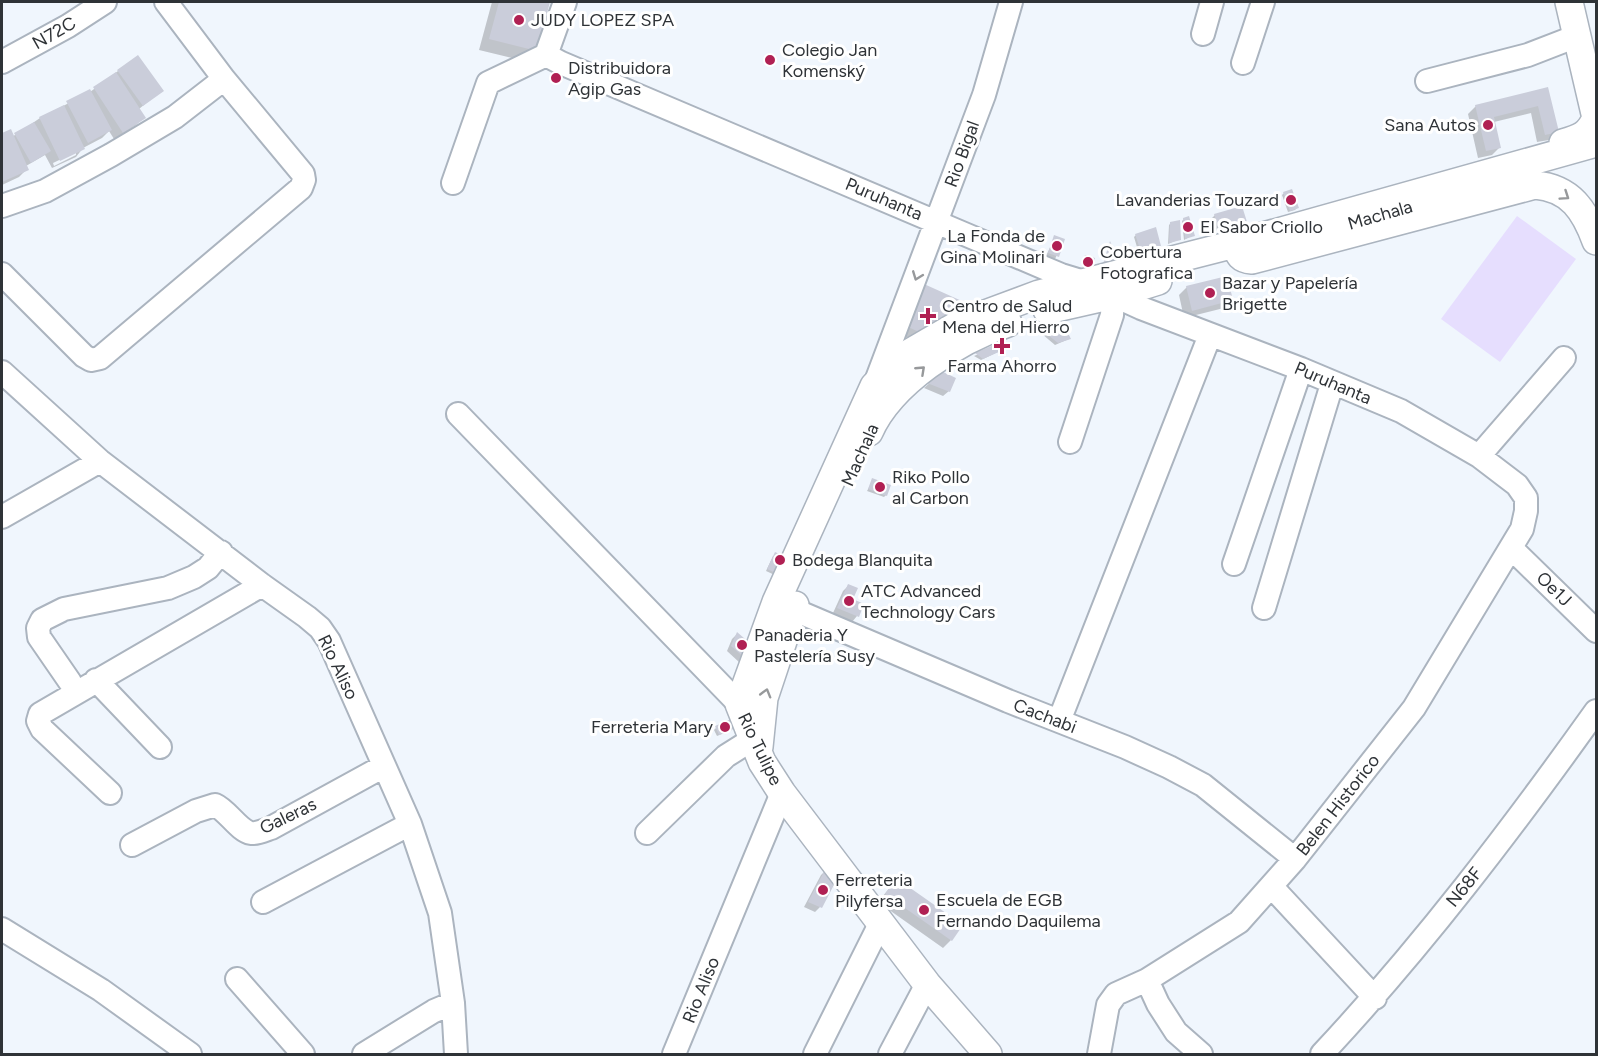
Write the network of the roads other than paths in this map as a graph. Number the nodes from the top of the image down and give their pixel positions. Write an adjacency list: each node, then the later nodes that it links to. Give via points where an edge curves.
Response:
1 (105, 2): 11 (street, N72C)
2 (166, 2): 13 (street)
3 (565, 2): 10 (street)
4 (1011, 2): 22 (street, Rio Bigal, via 984,95)
5 (1212, 2): 8 (street)
6 (1263, 2): 12 (street)
7 (1569, 2): 9 (main road)
8 (1203, 34)
9 (1577, 36): 14 (street, via 1528,55); 15 (main road)
10 (546, 55): 19 (street, via 488,83); 22 (street, Puruhanta)
11 (2, 62)
12 (1243, 63)
13 (224, 79): 20 (street, via 175,117 111,155 45,191); 25 (street, via 303,174 301,188 100,358 84,357)
14 (1426, 81)
15 (1596, 118): 21 (main road, via 1591,130 1582,137 1367,198)
16 (1596, 143): 18 (main road, Machala)
17 (1596, 153): 18 (main road, Machala)
18 (1523, 169): 21 (main road, Machala); 24 (main road, Machala)
19 (453, 183)
20 (2, 206)
21 (1320, 219): 24 (main road, Machala)
22 (937, 221): 26 (street, Puruhanta); 33 (street, Rio Bigal, one-way to 33)
23 (1596, 241): 24 (main road, one-way to 23, via 1246,259 1262,258 1535,185 1549,186 1576,203 1589,221)
24 (1237, 250): 26 (main road, Machala); 27 (main road, Machala)
25 (2, 274)
26 (1084, 282): 27 (street, Puruhanta); 33 (main road, Machala, via 961,322 906,355)
27 (1113, 295): 28 (street, Puruhanta); 33 (main road, Machala, one-way to 27, via 932,360 991,329 1048,310); 35 (street, via 1112,315)
28 (1210, 335): 30 (street, Puruhanta); 51 (street)
29 (1563, 358): 36 (street)
30 (1300, 369): 32 (street, Puruhanta); 42 (street)
31 (2, 373): 37 (street, Rio Aliso)
32 (1332, 384): 36 (street, Puruhanta, via 1401,411); 45 (street)
33 (882, 394): 44 (main road, Machala)
34 (458, 414): 49 (street, Rio Tulipe)
35 (1070, 442)
36 (1479, 456): 38 (street, Puruhanta, via 1516,485)
37 (100, 462): 39 (street); 41 (street, Rio Aliso)
38 (1527, 503): 40 (street, Belen Historico, via 1522,529)
39 (2, 517)
40 (1511, 548): 46 (street, Oe1J); 60 (street, Belen Historico, via 1414,708)
41 (221, 552): 43 (street, Rio Aliso); 48 (street, via 208,568 168,588 64,609 42,620 39,637)
42 (1234, 564)
43 (262, 585): 47 (street); 54 (street, Rio Aliso, via 308,617 329,641)
44 (784, 606): 49 (main road, Machala); 51 (street, Cachabi); 52 (main road, Machala, one-way to 44)
45 (1264, 608)
46 (1596, 631)
47 (96, 680): 53 (street); 55 (street, via 49,707 38,721)
48 (70, 682)
49 (739, 704): 52 (main road, Rio Tulipe)
50 (1596, 711): 68 (street, N68F, via 1526,809)
51 (1059, 721): 60 (street, Cachabi, via 1203,784)
52 (756, 745): 56 (main road, Rio Tulipe); 58 (street, via 726,756)
53 (160, 747)
54 (384, 766): 57 (street, Rio Aliso); 59 (street, Galeras, via 271,828 251,833 215,805)
55 (110, 793)
56 (782, 793): 63 (main road, Rio Tulipe); 74 (street, Rio Aliso)
57 (410, 824): 62 (street); 69 (street, Rio Aliso, via 440,913)
58 (647, 833)
59 (132, 845)
60 (1295, 859): 61 (street, Belen Historico)
61 (1271, 886): 66 (street, Belen Historico, via 1239,922); 68 (street)
62 (263, 902)
63 (881, 922): 67 (main road, Rio Tulipe); 75 (street)
64 (2, 929): 70 (street, via 101,990)
65 (237, 979): 71 (street)
66 (1147, 980): 78 (street, Belen Historico, via 1116,994 1108,1005); 79 (street, via 1176,1032)
67 (927, 984): 76 (street); 77 (main road, Rio Tulipe)
68 (1375, 998): 80 (street, N68F)
69 (453, 1003): 72 (street); 73 (street, Rio Aliso)
70 (190, 1054)
71 (303, 1054)
72 (364, 1054)
73 (456, 1054)
74 (674, 1054)
75 (814, 1054)
76 (890, 1054)
77 (988, 1054)
78 (1100, 1054)
79 (1201, 1054)
80 (1322, 1054)

